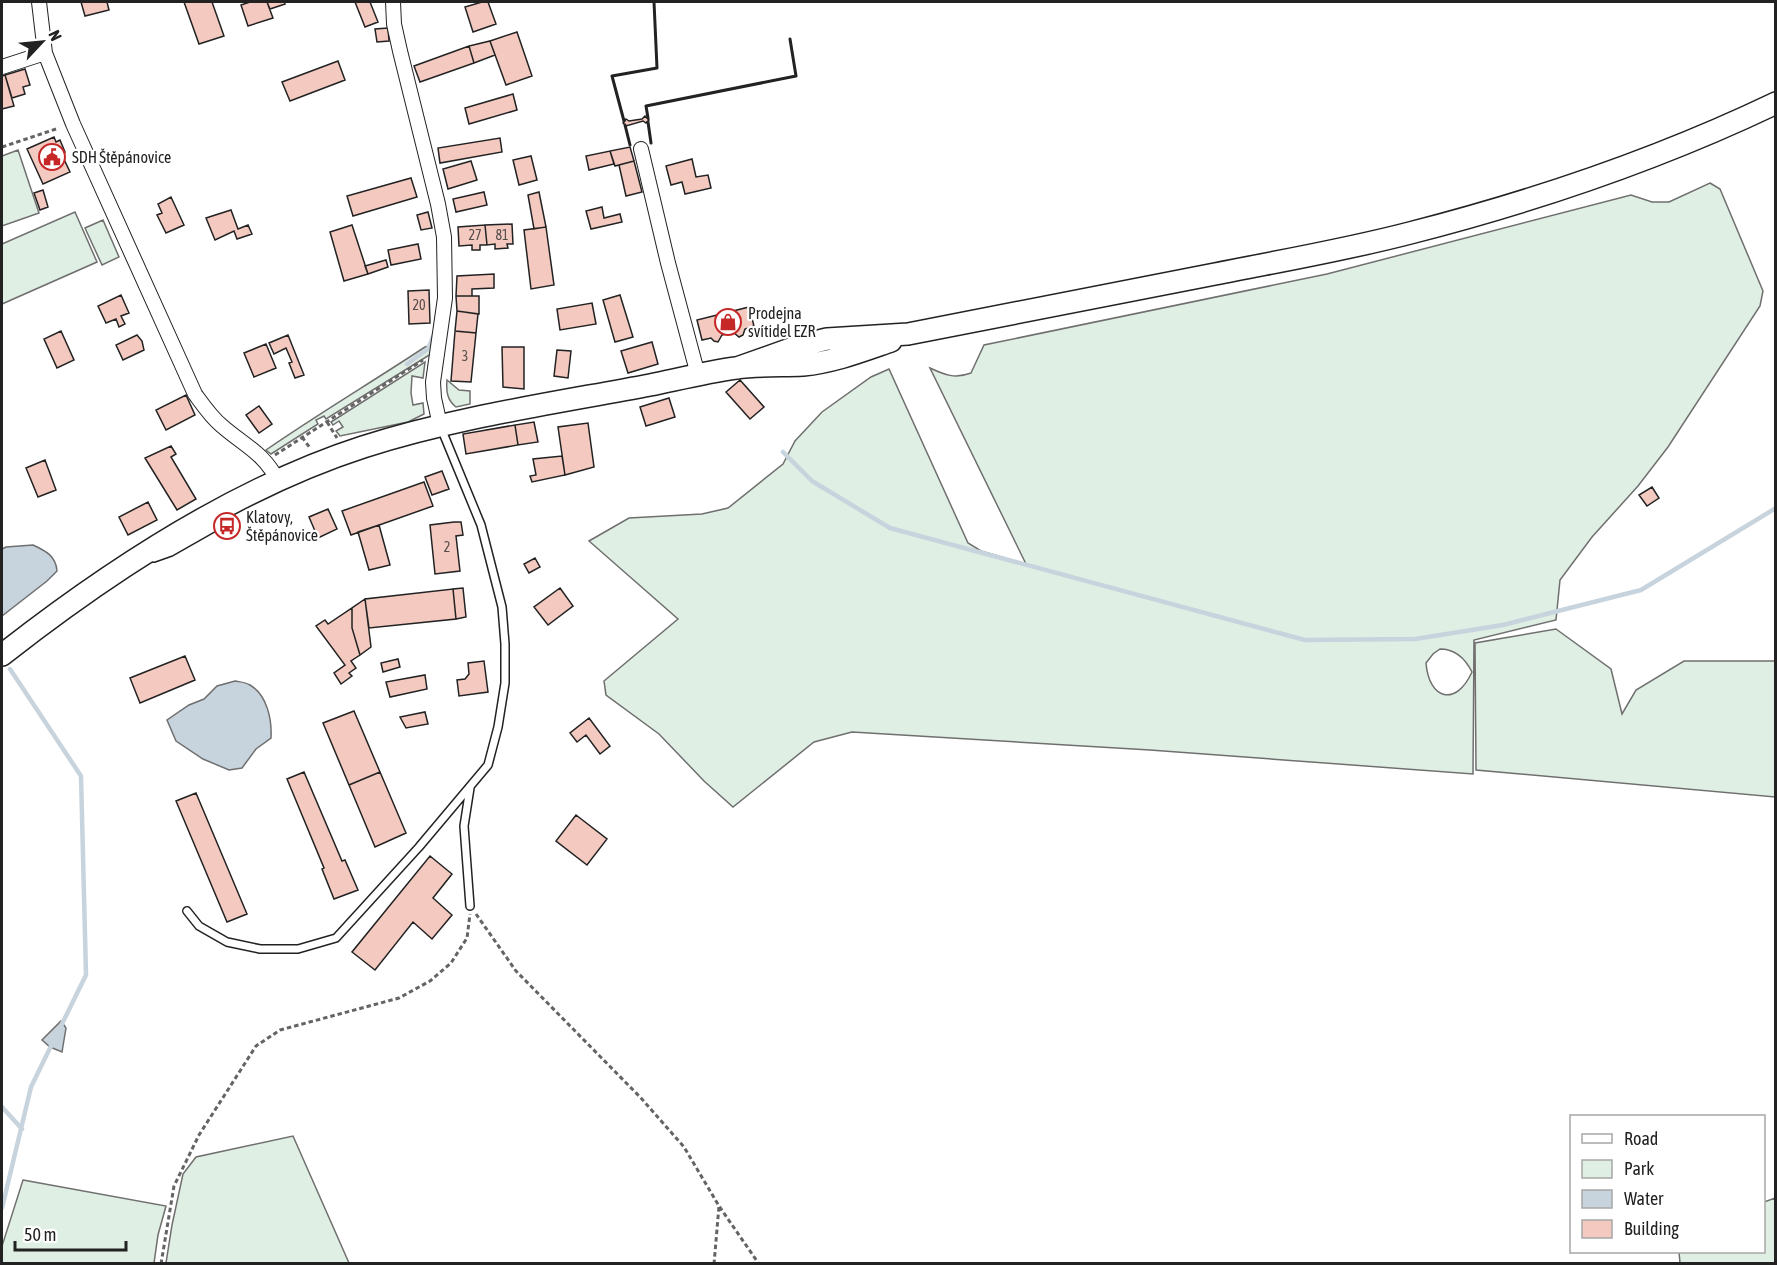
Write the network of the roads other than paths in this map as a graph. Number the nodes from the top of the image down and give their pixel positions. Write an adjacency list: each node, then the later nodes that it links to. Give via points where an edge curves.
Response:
1 (39, 2): 3 (street)
2 (393, 2): 8 (street, via 394,24 444,237 445,298 433,390)
3 (45, 53): 4 (street); 9 (street, via 72,124 195,394 221,425 266,460)
4 (2, 67)
5 (1776, 103): 7 (main road, via 1584,181 1408,234 908,334 826,361)
6 (641, 149): 7 (street)
7 (698, 375): 8 (main road)
8 (440, 425): 9 (main road, via 361,448); 11 (lane, via 484,534 502,607 505,683 498,727 488,765)
9 (278, 481): 10 (main road, via 185,530 121,570)
10 (2, 655)
11 (470, 786): 12 (lane, via 464,826); 13 (lane, via 336,938 298,949 260,949 227,942 199,926)
12 (470, 906)
13 (187, 911)

